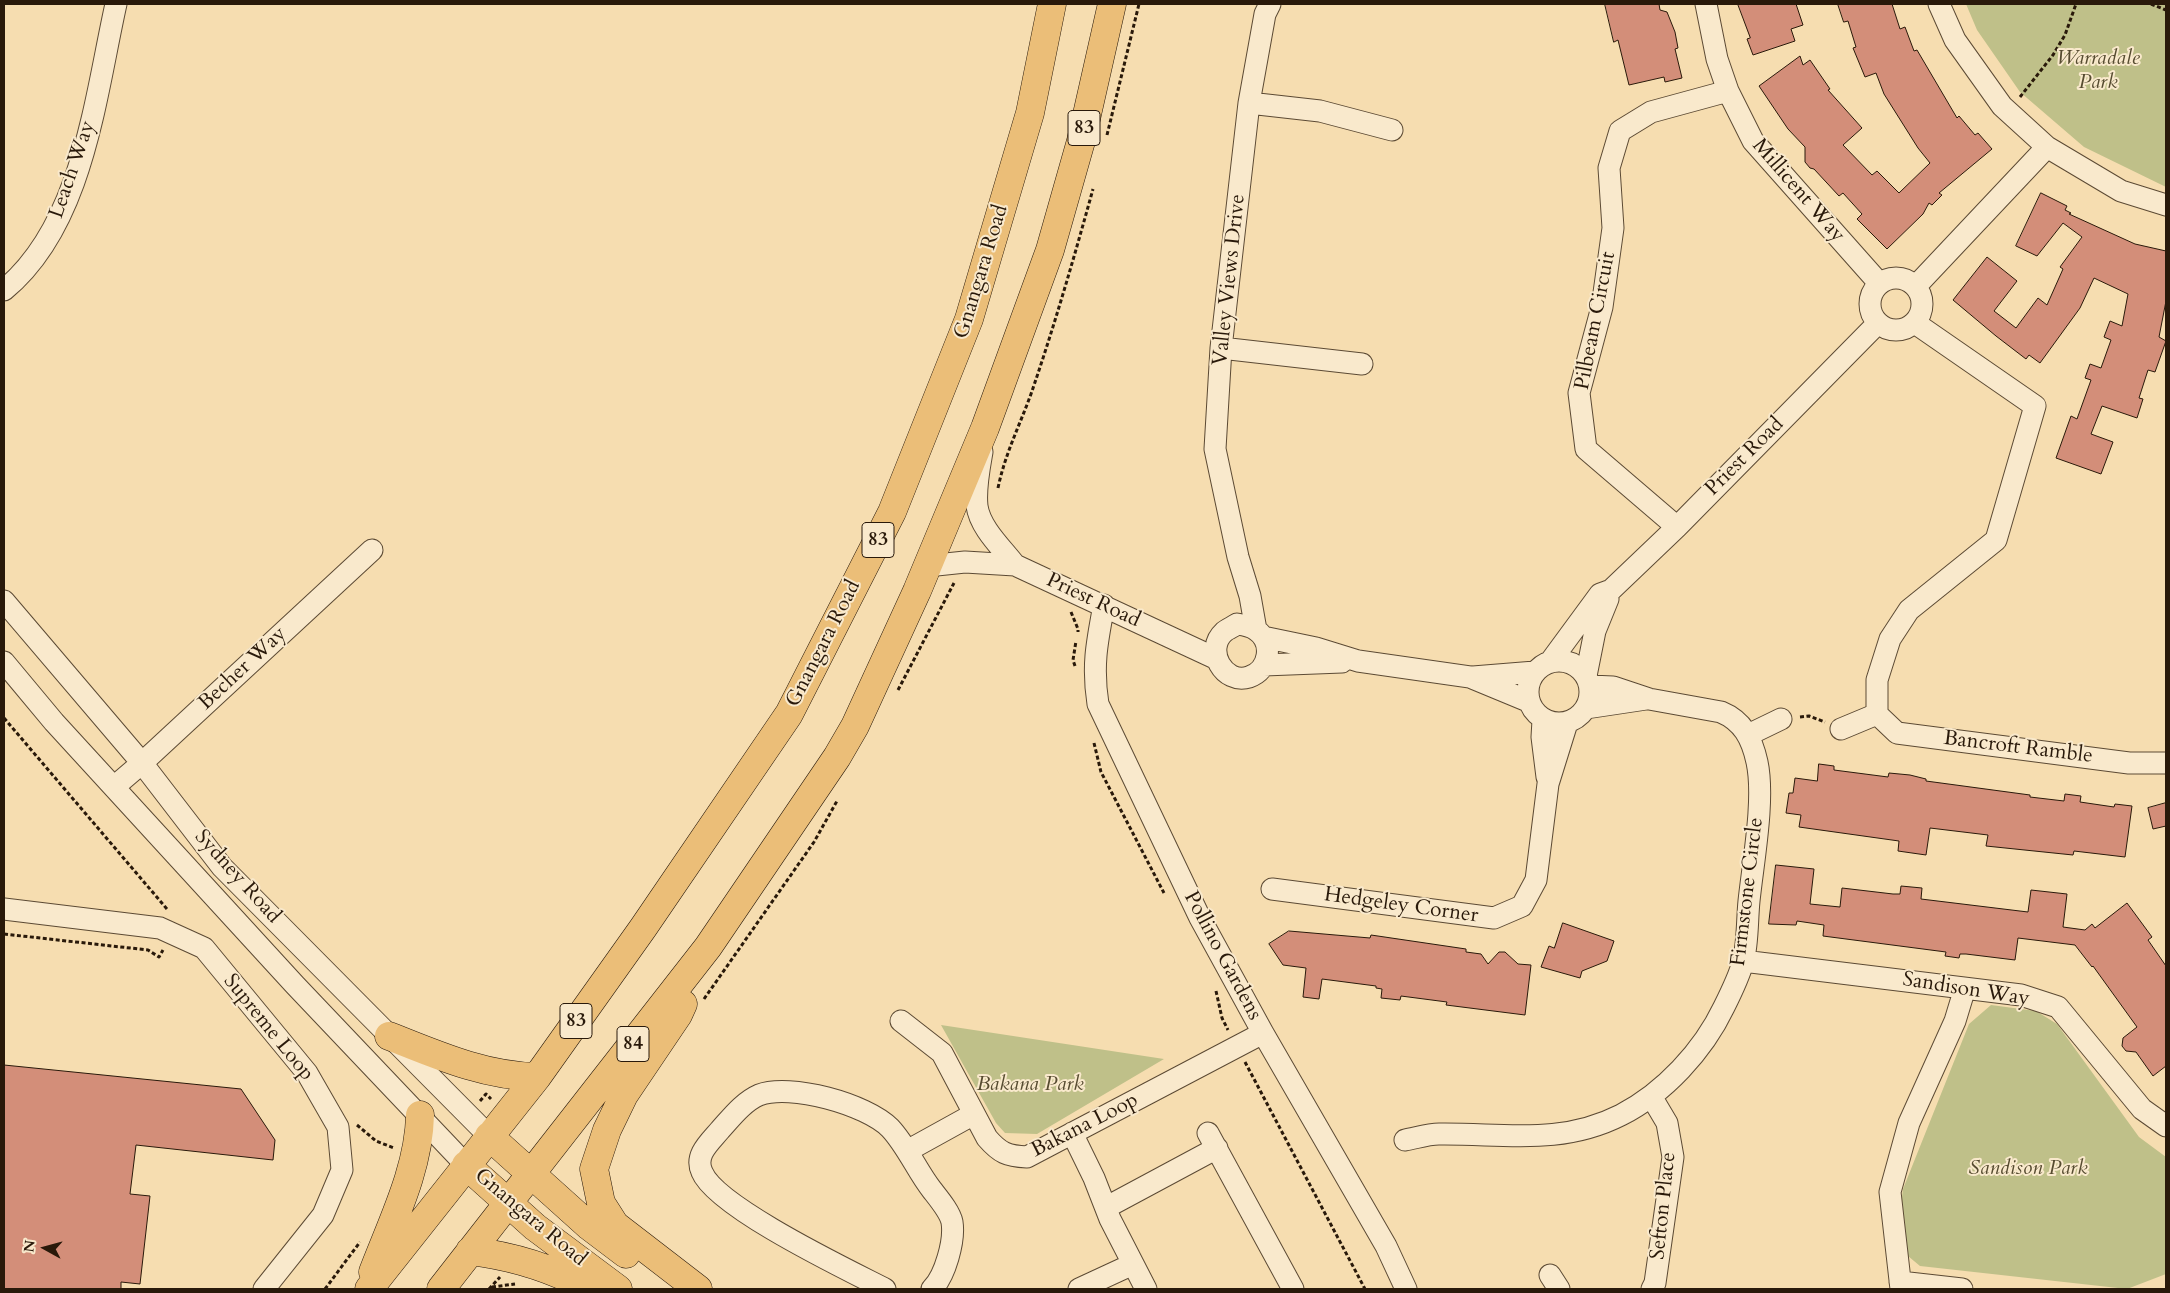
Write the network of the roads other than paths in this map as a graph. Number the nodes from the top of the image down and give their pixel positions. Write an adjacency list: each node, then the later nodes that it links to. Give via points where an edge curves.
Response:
1 (116, 4): 14 (street, Leach Way, via 87,144 68,197 47,240)
2 (1052, 4): 57 (main road, Gnangara Road / 83, via 1030,114 969,319 892,512 789,714)
3 (1112, 4): 19 (main road, Gnangara Road / 83, via 1081,142 1050,250)
4 (1270, 4): 8 (street, Valley Views Drive, via 1265,14)
5 (1706, 4): 7 (street, Millicent Way, via 1716,59)
6 (1939, 4): 10 (street, via 1955,40 2002,106)
7 (1728, 91): 12 (street, Millicent Way, via 1752,141); 20 (street, Pilbeam Circuit, via 1651,112 1620,130 1609,168 1613,228 1602,307 1579,393 1586,449)
8 (1249, 103): 9 (street, via 1320,111); 17 (street, Valley Views Drive)
9 (1392, 130)
10 (2047, 147): 11 (street, via 2121,192); 13 (street)
11 (2166, 204)
12 (1879, 284): 13 (street, via 1888,278 1898,277); 15 (street, via 1870,298 1873,316)
13 (1916, 286): 16 (street, via 1923,305)
14 (4, 290)
15 (1878, 323): 16 (street, via 1886,329 1896,330 1906,329); 20 (street, Priest Road)
16 (1915, 323): 39 (street, via 2035,406 1996,540 1909,610 1890,639 1877,680)
17 (1221, 348): 18 (street); 27 (street, Valley Views Drive, via 1215,449 1238,557)
18 (1362, 364)
19 (985, 428): 22 (street, Priest Road, via 977,508 986,528); 23 (main road, Gnangara Road / 83)
20 (1677, 526): 24 (street, Priest Road)
21 (372, 550): 45 (street, Becher Way)
22 (1015, 565): 23 (street, Priest Road, via 964,562); 26 (street, Priest Road)
23 (927, 566): 51 (main road, Gnangara Road / 83, via 855,726)
24 (1611, 590): 33 (street, Priest Road, via 1600,594); 35 (street, Priest Road, via 1595,631)
25 (4, 601): 45 (street, Sydney Road)
26 (1104, 605): 28 (street, Priest Road); 55 (street, Pollino Gardens, via 1095,654 1098,704 1200,918)
27 (1245, 631): 28 (street); 29 (street, via 1216,649); 30 (street); 32 (street, via 1267,646 1268,656)
28 (1170, 637): 29 (street, Priest Road)
29 (1217, 659): 32 (street, via 1221,668 1238,678 1258,673)
30 (1358, 661): 32 (street); 34 (street)
31 (4, 662): 48 (street, Sydney Road)
32 (1264, 665)
33 (1543, 667): 34 (street); 35 (street, via 1569,662 1578,667); 37 (street, via 1530,680)
34 (1470, 677): 37 (street)
35 (1588, 681): 36 (street, Firmstone Circle); 38 (street, via 1590,697)
36 (1649, 699): 38 (street, Firmstone Circle); 44 (street, Firmstone Circle, via 1721,712 1742,725)
37 (1528, 701): 41 (street)
38 (1586, 708): 42 (street, via 1578,718)
39 (1877, 714): 43 (street); 46 (street, Bancroft Ramble, via 1897,733 2129,763)
40 (1781, 719): 44 (street)
41 (1543, 720): 42 (street, via 1554,724); 47 (street, Hedgeley Corner)
42 (1567, 723): 47 (street, Hedgeley Corner)
43 (1841, 729)
44 (1748, 735): 52 (street, Firmstone Circle, via 1757,762 1760,793)
45 (142, 763): 48 (street, Becher Way); 56 (street, Sydney Road, via 222,867)
46 (2166, 763)
47 (1548, 784): 49 (street, Hedgeley Corner, via 1536,880 1522,906 1494,918)
48 (114, 787): 60 (street, Sydney Road, via 295,985)
49 (1272, 889)
50 (4, 909): 73 (street, Supreme Loop, via 160,928 204,948 307,1073 338,1127 342,1170 323,1214)
51 (708, 948): 67 (main road, Gnangara Road / 84); 79 (main road, 83, via 678,1015 624,1095 607,1130 594,1169 601,1203 615,1225)
52 (1743, 961): 53 (street, Sandison Way); 58 (street, Firmstone Circle, via 1724,1008 1704,1040 1682,1068)
53 (1965, 988): 61 (street, Sandison Way, via 2021,995 2058,1007 2142,1109); 72 (street, via 1955,1021 1909,1124 1890,1192)
54 (901, 1021): 59 (street, Bakana Loop, via 942,1053)
55 (1263, 1034): 62 (street, Bakana Loop); 85 (street, Pollino Gardens, via 1386,1246)
56 (389, 1036): 57 (main road, via 489,1072); 63 (street, Sydney Road)
57 (537, 1077): 63 (main road, Gnangara Road / 83)
58 (1650, 1096): 64 (street, Firmstone Circle, via 1621,1115 1587,1129 1530,1137 1437,1134); 86 (street, Sefton Place, via 1667,1123 1673,1157)
59 (974, 1114): 62 (street, Bakana Loop, via 996,1149 1010,1156 1027,1157); 65 (street)
60 (420, 1115): 66 (street, Sydney Road); 74 (main road, via 415,1157)
61 (2166, 1126)
62 (1072, 1134): 69 (street)
63 (488, 1136): 66 (main road, 83); 67 (main road, Gnangara Road)
64 (1405, 1140)
65 (907, 1150): 80 (street, via 889,1127 863,1110 827,1096 771,1091 756,1096 740,1108 702,1151 701,1172 715,1190 756,1219); 81 (street, via 952,1220 953,1240)
66 (466, 1165): 68 (main road, Gnangara Road); 74 (main road)
67 (530, 1174): 68 (main road, 84); 78 (main road, Gnangara Road, via 612,1244)
68 (508, 1203): 70 (main road, 84); 77 (main road, Gnangara Road)
69 (1106, 1207): 71 (street); 84 (street, via 1213,1141)
70 (470, 1251): 75 (main road, 84); 76 (main road, via 501,1254 528,1262)
71 (1133, 1264): 82 (street); 83 (street)
72 (1900, 1286): 87 (street)
73 (264, 1289)
74 (367, 1289)
75 (441, 1289)
76 (590, 1289)
77 (618, 1289)
78 (684, 1289)
79 (698, 1289)
80 (885, 1289)
81 (932, 1289)
82 (1079, 1289)
83 (1146, 1289)
84 (1293, 1289)
85 (1406, 1289)
86 (1652, 1289)
87 (1962, 1289)

